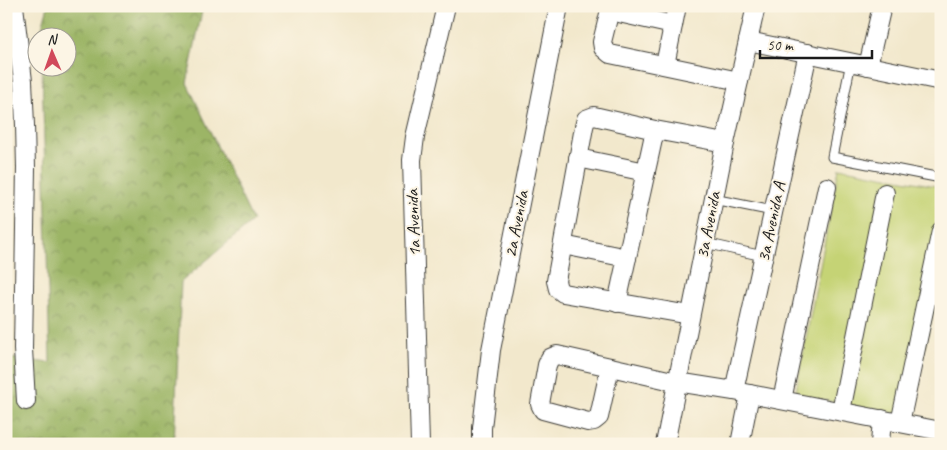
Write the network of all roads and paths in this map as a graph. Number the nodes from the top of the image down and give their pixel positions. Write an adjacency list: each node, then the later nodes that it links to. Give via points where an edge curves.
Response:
1 (14, 6): 35 (street, via 25,125 23,349)
2 (446, 6): 40 (street, 1a Avenida, via 412,160)
3 (559, 6): 41 (street, 2a Avenida, via 491,350)
4 (677, 6): 8 (street)
5 (756, 6): 9 (street, 3a Avenida)
6 (882, 6): 11 (street)
7 (611, 8): 8 (street); 12 (street, via 603,48 610,54)
8 (673, 25): 12 (street)
9 (748, 41): 10 (street); 13 (street, 3a Avenida)
10 (808, 53): 11 (street); 23 (street, 3a Avenida A)
11 (859, 64): 14 (street); 19 (lane, via 832,157)
12 (665, 65): 13 (street)
13 (739, 81): 16 (street, 3a Avenida)
14 (941, 81)
15 (655, 130): 16 (street); 17 (street, via 594,116 586,119); 18 (street)
16 (725, 143): 22 (street, 3a Avenida)
17 (578, 158): 18 (street); 26 (street)
18 (646, 172): 28 (street)
19 (941, 178)
20 (827, 187): 34 (street)
21 (885, 192): 36 (street)
22 (714, 198): 23 (lane); 25 (street, 3a Avenida)
23 (773, 211): 27 (street, 3a Avenida A)
24 (941, 231): 38 (street)
25 (704, 243): 27 (lane); 30 (street, 3a Avenida)
26 (563, 245): 28 (street); 29 (street, via 556,281 558,288 563,293)
27 (764, 256): 33 (street, 3a Avenida A)
28 (627, 258): 29 (street)
29 (617, 303): 30 (street)
30 (690, 316): 32 (street, 3a Avenida)
31 (610, 367): 31 (street, via 557,355 550,358 540,404 543,410 594,421 598,417); 32 (street)
32 (677, 382): 33 (street); 42 (street, 3a Avenida)
33 (742, 393): 34 (street); 43 (street, 3a Avenida A)
34 (782, 400): 36 (street)
35 (26, 401)
36 (840, 411): 37 (street)
37 (882, 419): 38 (street); 44 (street)
38 (900, 423): 39 (street)
39 (941, 431)
40 (420, 444)
41 (482, 444)
42 (664, 444)
43 (740, 444)
44 (880, 444)

